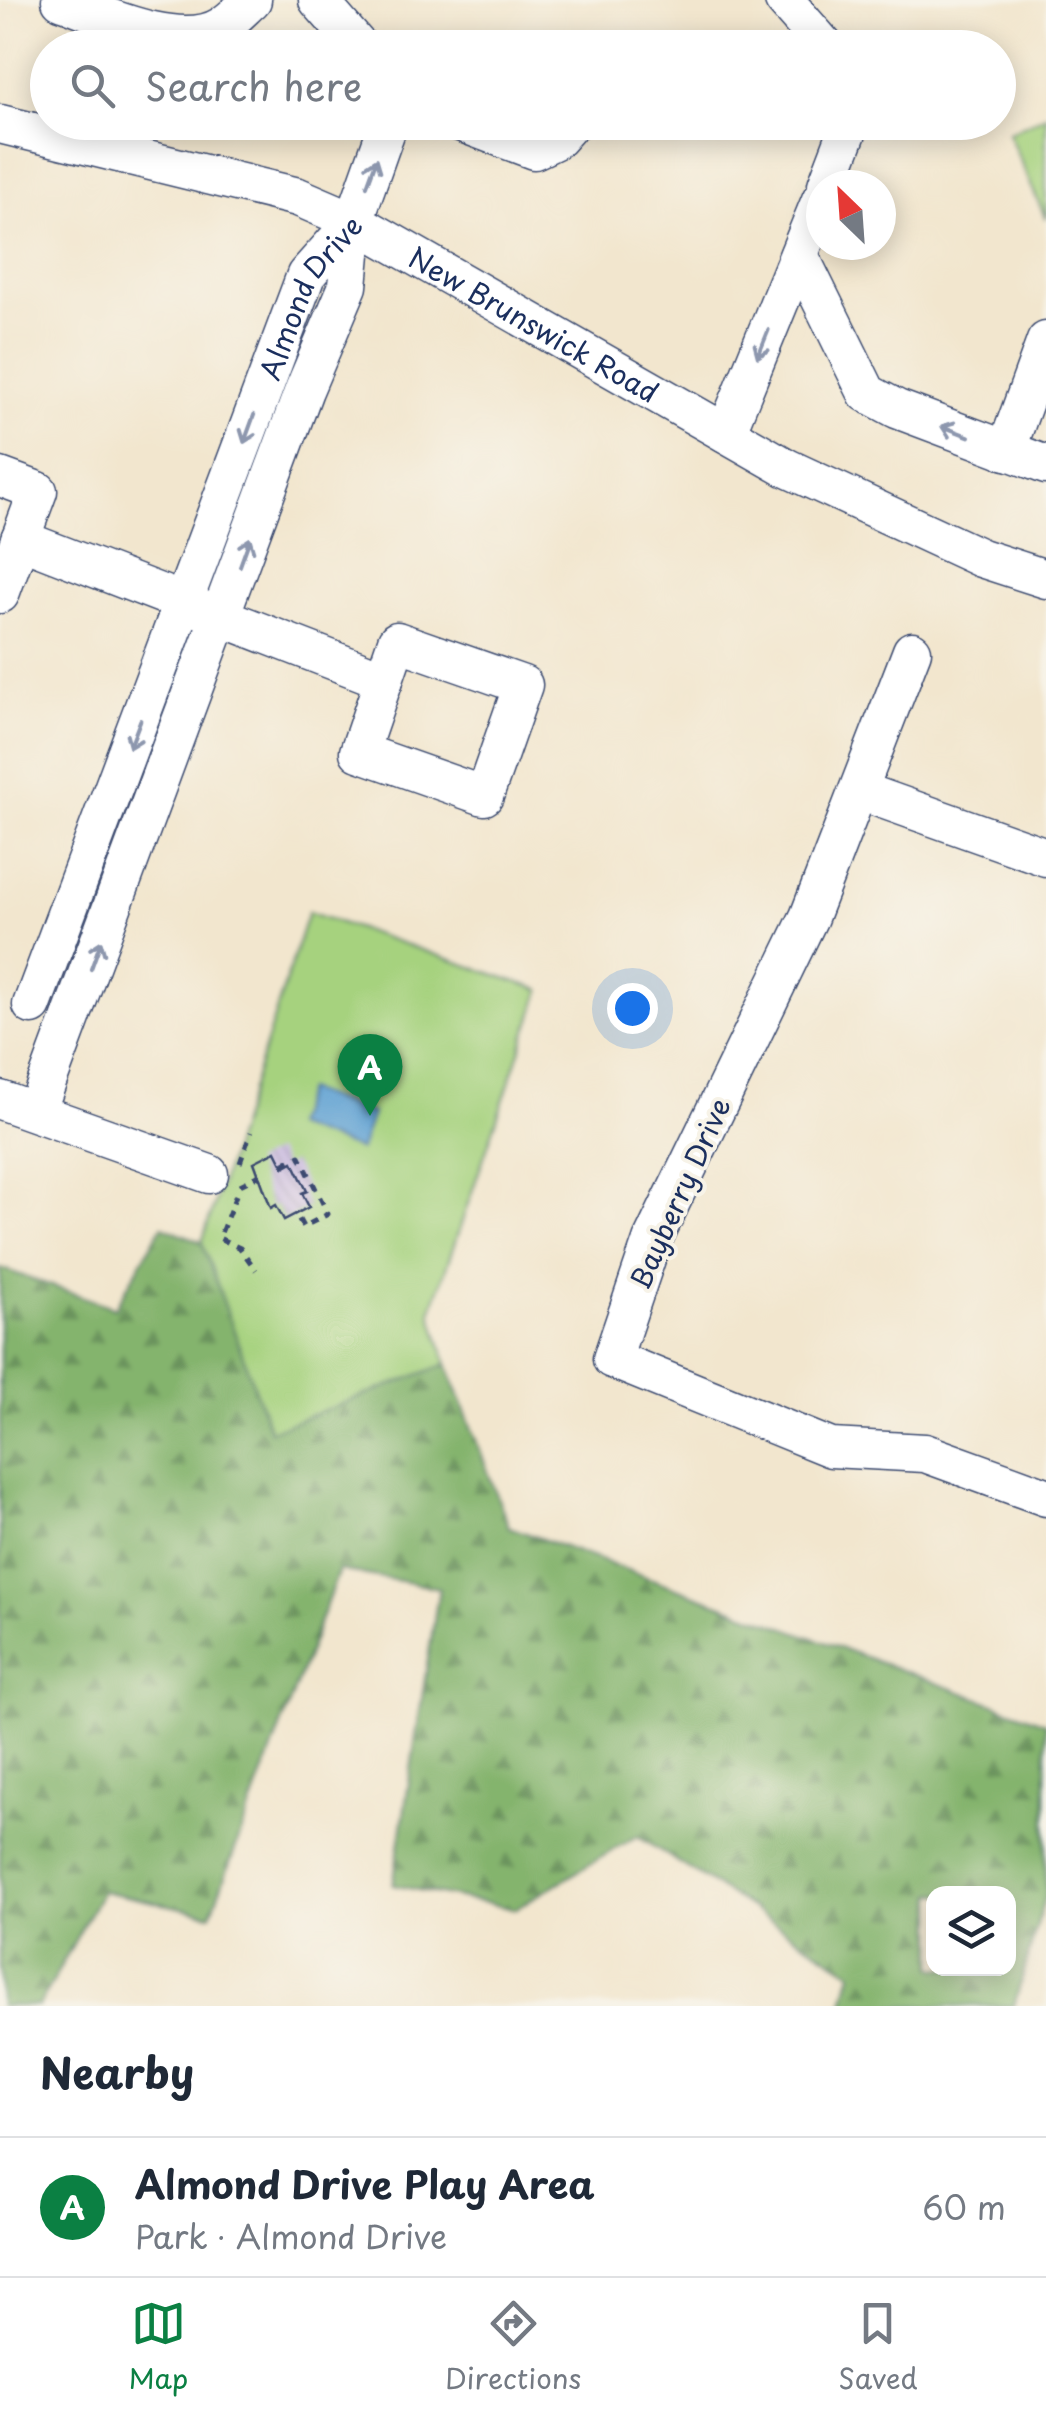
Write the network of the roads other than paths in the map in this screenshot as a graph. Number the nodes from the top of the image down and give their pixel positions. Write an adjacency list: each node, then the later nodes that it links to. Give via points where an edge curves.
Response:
1 (61, 0): 5 (street)
2 (252, 0): 6 (street)
3 (318, 0): 7 (street)
4 (784, 0): 8 (street)
5 (156, 30)
6 (212, 30)
7 (344, 30)
8 (810, 30)
9 (0, 124): 10 (street, New Brunswick Road)
10 (30, 131)
11 (65, 140): 17 (street, New Brunswick Road, via 298,197)
12 (383, 140): 17 (street, one-way to 12)
13 (508, 140): 14 (street, via 534,150)
14 (555, 140)
15 (844, 140): 16 (street)
16 (833, 170)
17 (354, 220): 21 (street, New Brunswick Road); 28 (street, Almond Drive, one-way to 28, via 306,275); 29 (street, Almond Drive, one-way to 17, via 348,286)
18 (806, 237): 19 (street)
19 (799, 254): 21 (street, one-way to 21); 22 (street, one-way to 19, via 867,392)
20 (1046, 341): 22 (street)
21 (726, 433): 26 (street, New Brunswick Road, via 889,518)
22 (1006, 451): 23 (street)
23 (1046, 466)
24 (0, 477): 25 (street, via 38,491)
25 (20, 540): 27 (street); 28 (street)
26 (1046, 579)
27 (0, 594)
28 (184, 604): 29 (street); 34 (street, Almond Drive, one-way to 34)
29 (220, 619): 31 (street); 35 (street, Almond Drive, one-way to 29)
30 (912, 651): 32 (street)
31 (384, 680): 31 (street, via 358,752 484,796 523,685 398,641)
32 (860, 791): 33 (street); 39 (street, Bayberry Drive, via 808,917 652,1241 612,1359 830,1448 925,1453)
33 (1046, 856)
34 (16, 999): 35 (street, Almond Drive)
35 (72, 1020): 37 (street, Almond Drive)
36 (0, 1100): 37 (street)
37 (36, 1112): 38 (street)
38 (209, 1174)
39 (1046, 1497)

